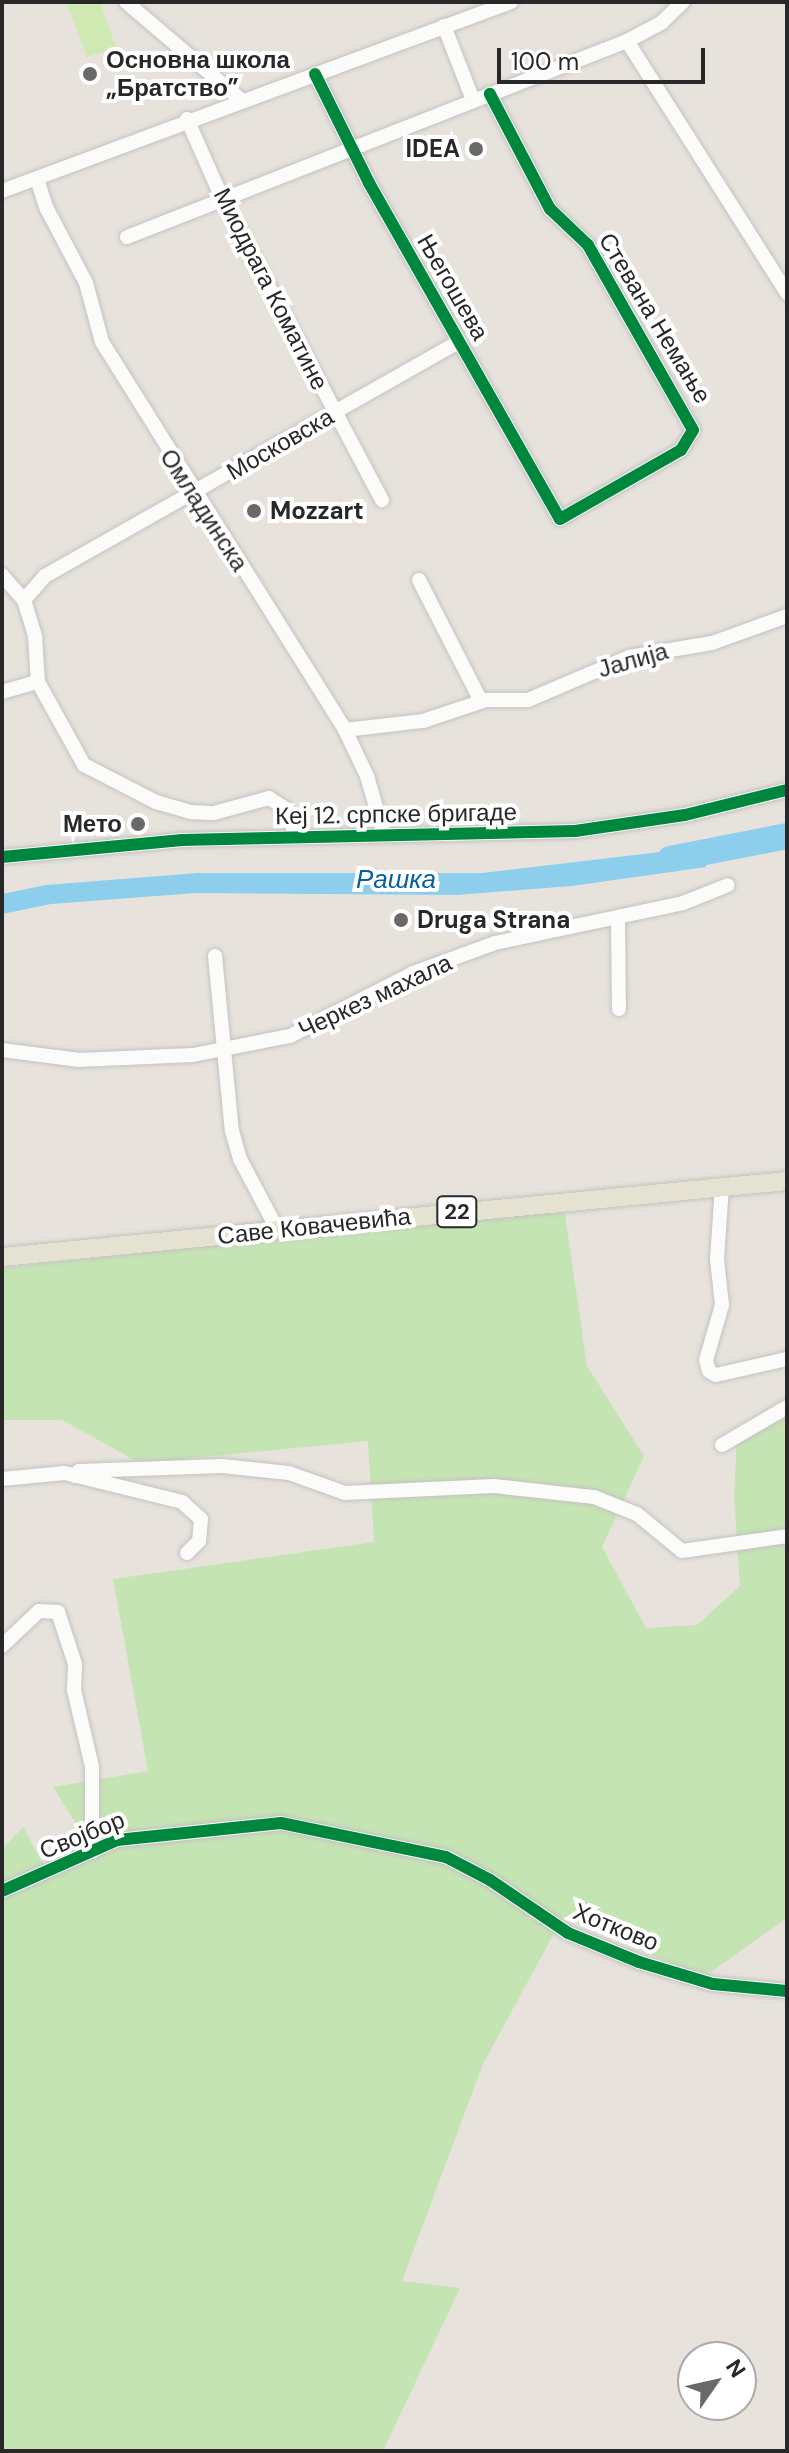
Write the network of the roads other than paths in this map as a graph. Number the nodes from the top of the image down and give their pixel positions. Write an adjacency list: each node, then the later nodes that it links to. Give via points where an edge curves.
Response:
1 (126, 2): 8 (street)
2 (511, 2): 4 (street)
3 (683, 2): 5 (street, via 662,22)
4 (444, 26): 6 (street); 9 (street)
5 (627, 41): 7 (street); 16 (street)
6 (315, 74): 8 (street); 11 (street, Његошева)
7 (490, 94): 9 (street); 21 (street, Стевана Немање, via 550,209 588,245 693,430 681,450)
8 (241, 100): 10 (street)
9 (473, 100): 11 (street)
10 (187, 119): 12 (street); 14 (street, Миодрага Коматине)
11 (353, 149): 14 (street); 17 (street, Његошева)
12 (37, 179): 13 (street); 19 (street, Омладинска, via 86,283 102,342)
13 (2, 191)
14 (222, 198): 15 (street); 18 (street, Миодрага Коматине)
15 (127, 237)
16 (787, 293)
17 (459, 342): 18 (street, Московска); 21 (street, Његошева)
18 (335, 412): 19 (street, Московска); 20 (street, Миодрага Коматине)
19 (196, 492): 24 (street, Московска, via 38,581); 29 (street, Омладинска)
20 (382, 500)
21 (560, 519)
22 (2, 575): 24 (street)
23 (419, 580): 28 (street)
24 (24, 600): 26 (street, via 35,637)
25 (787, 616): 28 (street, Јалија, via 712,643 629,657 528,700)
26 (38, 682): 27 (street); 32 (street, Кеј 12. српске бригаде, via 80,761 167,807 203,814 269,798 286,809)
27 (2, 692)
28 (481, 701): 29 (street, Јалија, via 423,721)
29 (345, 730): 31 (street, Омладинска, via 367,776)
30 (787, 790): 31 (street, Кеј 12. српске бригаде, via 685,815 575,831)
31 (384, 835): 32 (street, Кеј 12. српске бригаде)
32 (296, 837): 33 (street, Кеј 12. српске бригаде, via 102,845)
33 (2, 857)
34 (728, 885): 35 (street, Черкез махала, via 683,903)
35 (618, 917): 37 (street); 38 (street, Черкез махала, via 495,943 413,973 290,1036)
36 (215, 956): 38 (street)
37 (619, 1009)
38 (224, 1049): 39 (street, Черкез махала, via 79,1060); 42 (street, via 240,1159)
39 (2, 1050)
40 (787, 1181): 41 (main road, Саве Ковачевића / 22)
41 (722, 1186): 42 (main road, Саве Ковачевића / 22); 44 (street, via 717,1259 722,1305 706,1360 709,1371 716,1375)
42 (277, 1229): 43 (main road, Саве Ковачевића / 22)
43 (2, 1257)
44 (787, 1359)
45 (787, 1407): 46 (street)
46 (722, 1445)
47 (75, 1476): 48 (street, via 36,1472); 49 (street, via 79,1471 222,1466 289,1473 345,1493 439,1485 594,1497 637,1514 682,1551); 50 (street, via 182,1502 201,1519 199,1541)
48 (2, 1479)
49 (787, 1536)
50 (187, 1553)
51 (2, 1646): 52 (street, Својбор, via 39,1611 49,1607 58,1612 71,1647 74,1690 92,1767)
52 (92, 1852): 53 (street, Својбор, via 117,1840 182,1830 281,1823); 54 (street, Својбор)
53 (446, 1857): 55 (street, Хотково, via 568,1933 639,1962 713,1984)
54 (2, 1891)
55 (787, 1991)

